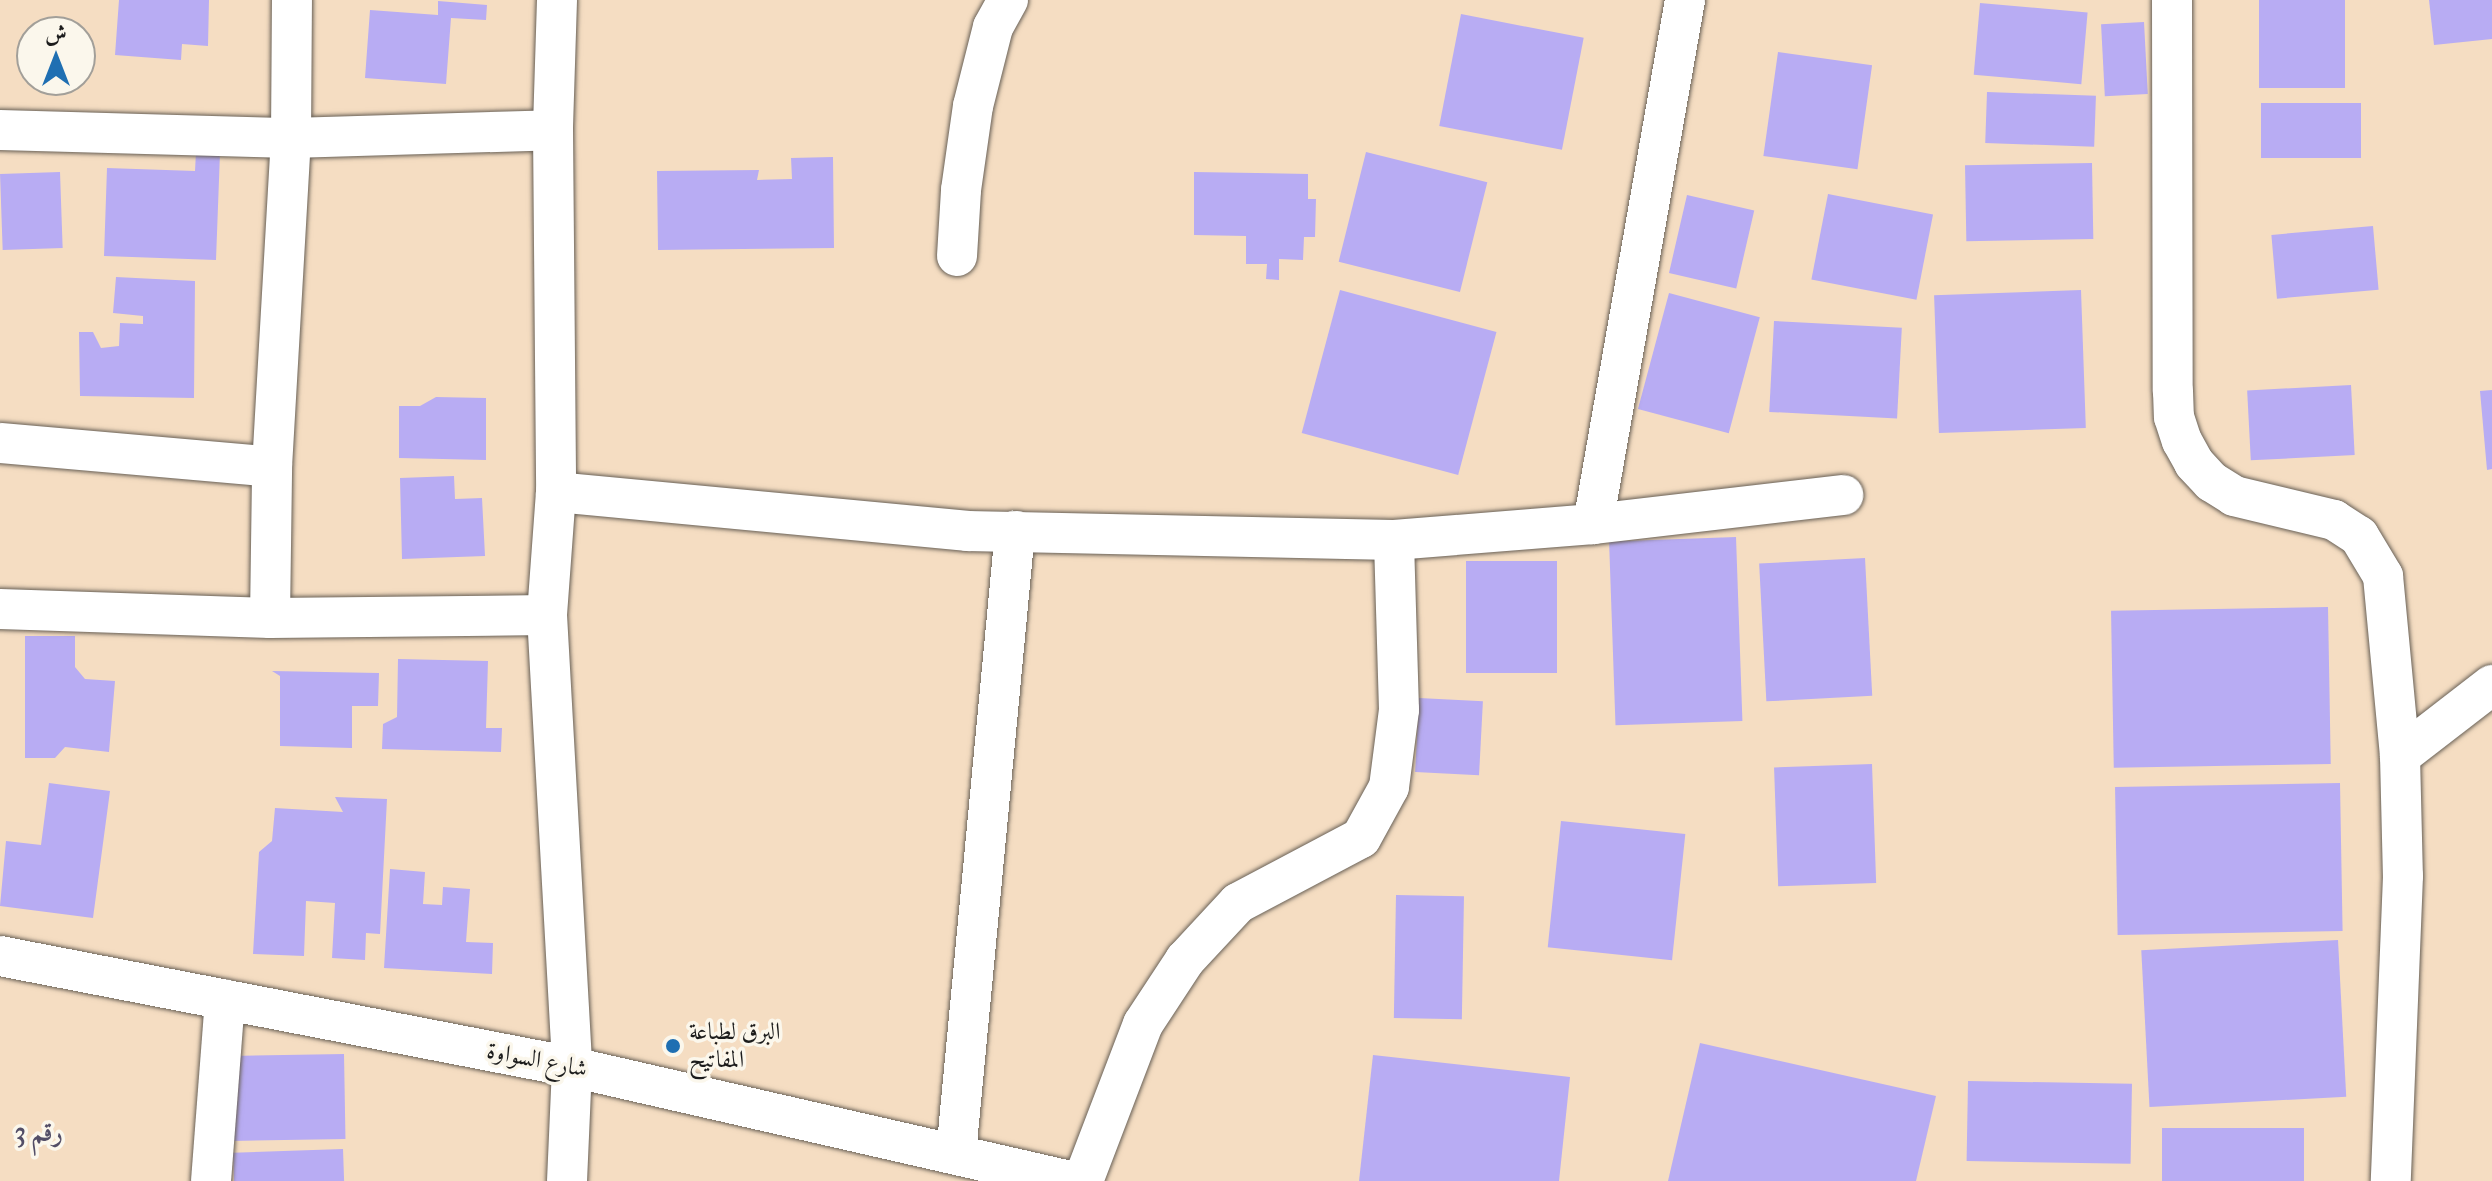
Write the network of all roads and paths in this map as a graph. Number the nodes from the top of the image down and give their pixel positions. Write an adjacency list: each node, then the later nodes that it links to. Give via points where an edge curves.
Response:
1 (292, 0): 8 (street)
2 (557, 0): 7 (street)
3 (1008, 0): 9 (street, via 993,27 973,106)
4 (1685, 0): 14 (street)
5 (2172, 0): 21 (street, via 2174,417 2194,463 2212,482 2258,504 2334,520 2359,536 2383,576)
6 (0, 130): 8 (street)
7 (553, 130): 8 (street); 12 (street)
8 (291, 138): 11 (street)
9 (957, 256)
10 (0, 443): 11 (street)
11 (272, 467): 19 (street)
12 (556, 492): 15 (street, via 967,531); 18 (street)
13 (1843, 495): 14 (street)
14 (1593, 524): 16 (street)
15 (1015, 531): 16 (street); 25 (street)
16 (1394, 540): 29 (street, via 1399,710 1389,787 1361,838 1238,903 1185,960 1143,1024)
17 (0, 609): 19 (street)
18 (547, 615): 19 (street); 24 (street)
19 (270, 618)
20 (2492, 685): 21 (street)
21 (2400, 756): 30 (street, via 2403,876)
22 (0, 956): 23 (street, شارع السواوة)
23 (225, 1000): 24 (street, شارع السواوة); 26 (street)
24 (572, 1067): 25 (street, شارع السواوة); 27 (street)
25 (956, 1154): 28 (street, شارع السواوة)
26 (211, 1181)
27 (567, 1181)
28 (1070, 1181)
29 (1083, 1181)
30 (2391, 1181)

